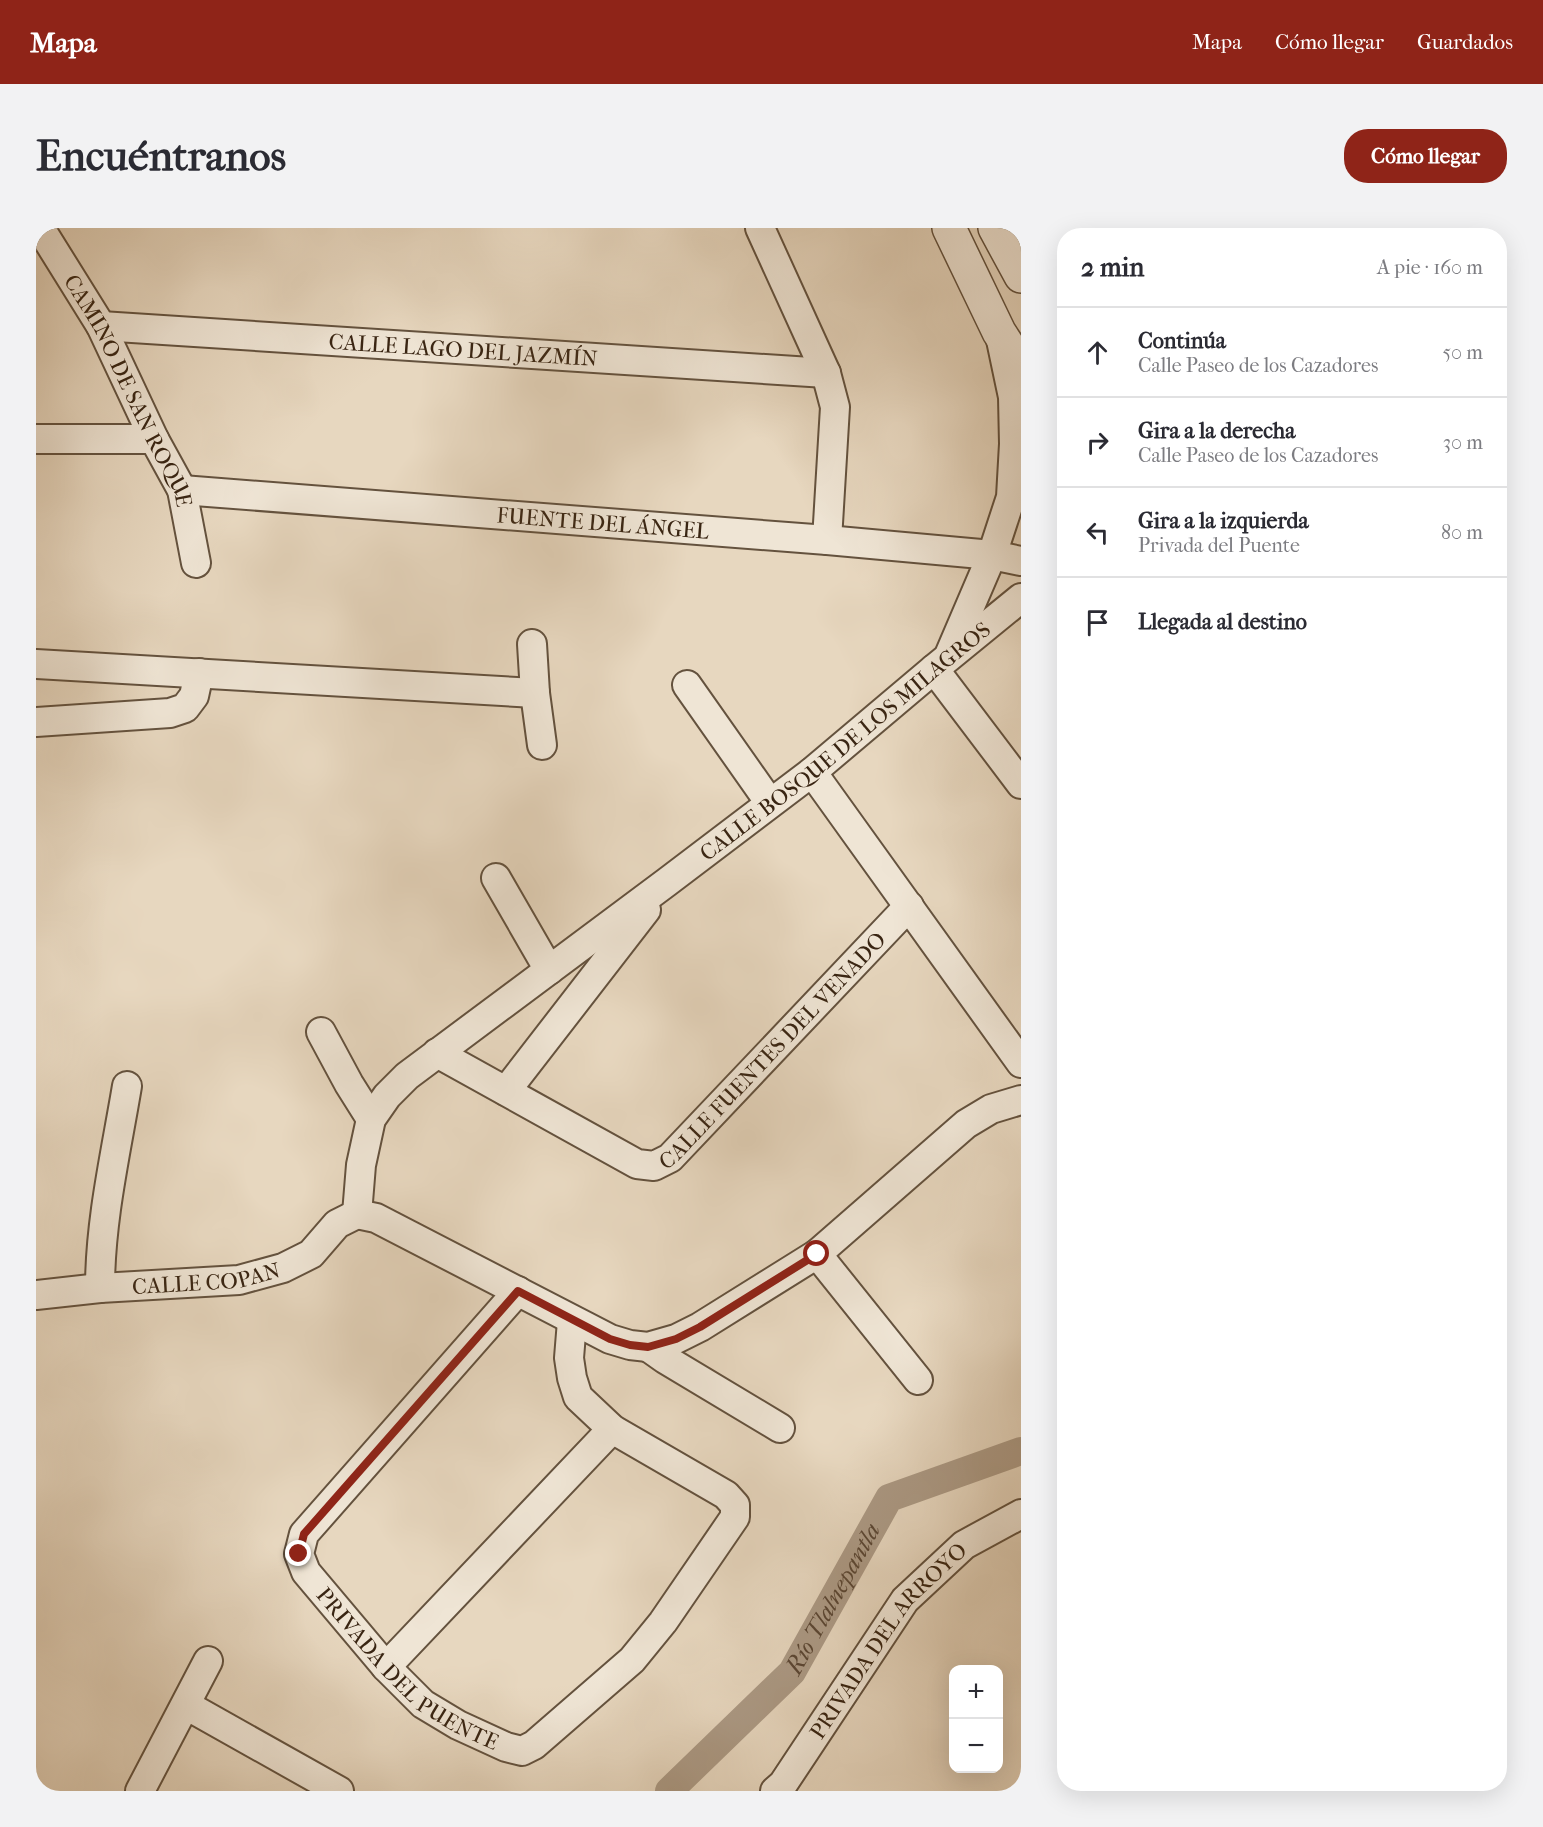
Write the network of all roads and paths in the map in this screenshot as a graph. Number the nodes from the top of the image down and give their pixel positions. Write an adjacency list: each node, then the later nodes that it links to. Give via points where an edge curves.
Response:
1 (40, 228): 6 (street, CAMINO DE SAN ROQUE)
2 (760, 228): 9 (street)
3 (949, 228): 7 (street)
4 (995, 228): 5 (street)
5 (1021, 276)
6 (101, 326): 9 (street, CALLE LAGO DEL JAZMÍN); 11 (street, CAMINO DE SAN ROQUE)
7 (999, 332): 8 (street); 14 (street, via 1013,397 1014,444 1011,497)
8 (1021, 366)
9 (826, 373): 13 (street, via 835,407)
10 (36, 439): 11 (street)
11 (154, 439): 12 (street, CAMINO DE SAN ROQUE)
12 (182, 490): 13 (street, FUENTE DEL ÁNGEL); 16 (street, CAMINO DE SAN ROQUE)
13 (827, 540): 14 (street, FUENTE DEL ÁNGEL)
14 (992, 555): 15 (street, FUENTE DEL ÁNGEL); 19 (street)
15 (1021, 561)
16 (196, 563)
17 (1021, 598): 19 (street, CALLE BOSQUE DE LOS MILAGROS)
18 (532, 644): 23 (street)
19 (941, 663): 26 (street); 27 (street, CALLE BOSQUE DE LOS MILAGROS)
20 (36, 664): 21 (street)
21 (199, 673): 23 (street); 24 (street, via 194,696 185,708 170,713)
22 (687, 685): 29 (street)
23 (535, 693): 25 (street)
24 (36, 722)
25 (542, 745)
26 (1011, 758): 28 (street)
27 (812, 772): 29 (street, CALLE BOSQUE DE LOS MILAGROS); 32 (street)
28 (1021, 784)
29 (770, 803): 31 (street, CALLE BOSQUE DE LOS MILAGROS)
30 (496, 878): 33 (street)
31 (667, 882): 33 (street, CALLE BOSQUE DE LOS MILAGROS); 38 (street, CALLE BOSQUE DE LOS MILAGROS)
32 (909, 906): 36 (street); 38 (street, CALLE FUENTES DEL VENADO, via 670,1158 654,1166 637,1164)
33 (549, 970): 35 (street, CALLE BOSQUE DE LOS MILAGROS)
34 (321, 1032): 40 (street)
35 (437, 1053): 38 (street, CALLE FUENTES DEL VENADO); 40 (street, CALLE BOSQUE DE LOS MILAGROS, via 407,1076)
36 (1021, 1063)
37 (127, 1086): 43 (street, via 105,1214)
38 (506, 1091)
39 (1021, 1100): 42 (street, via 991,1109 966,1124)
40 (371, 1119): 41 (street, via 361,1165)
41 (357, 1214): 43 (street, CALLE COPAN, via 337,1224 311,1254 283,1268 238,1280); 44 (street, via 376,1218)
42 (817, 1254): 47 (street, via 700,1327); 48 (street)
43 (100, 1288): 45 (street, CALLE COPAN)
44 (518, 1291): 46 (street); 53 (street, PRIVADA DEL PUENTE, via 304,1534 299,1554 306,1572)
45 (36, 1295)
46 (572, 1321): 47 (street, via 610,1339); 50 (street, via 569,1358 578,1396)
47 (648, 1347): 49 (street)
48 (918, 1380)
49 (780, 1428)
50 (612, 1429): 53 (street); 53 (street, PRIVADA DEL PUENTE, via 735,1504 735,1517 632,1660 534,1745 522,1751 458,1725 423,1704)
51 (1021, 1514): 57 (street, PRIVADA DEL ARROYO, via 964,1545 905,1600)
52 (208, 1661): 54 (street)
53 (387, 1667)
54 (186, 1705): 55 (street); 56 (street)
55 (140, 1791)
56 (339, 1791)
57 (775, 1791)

